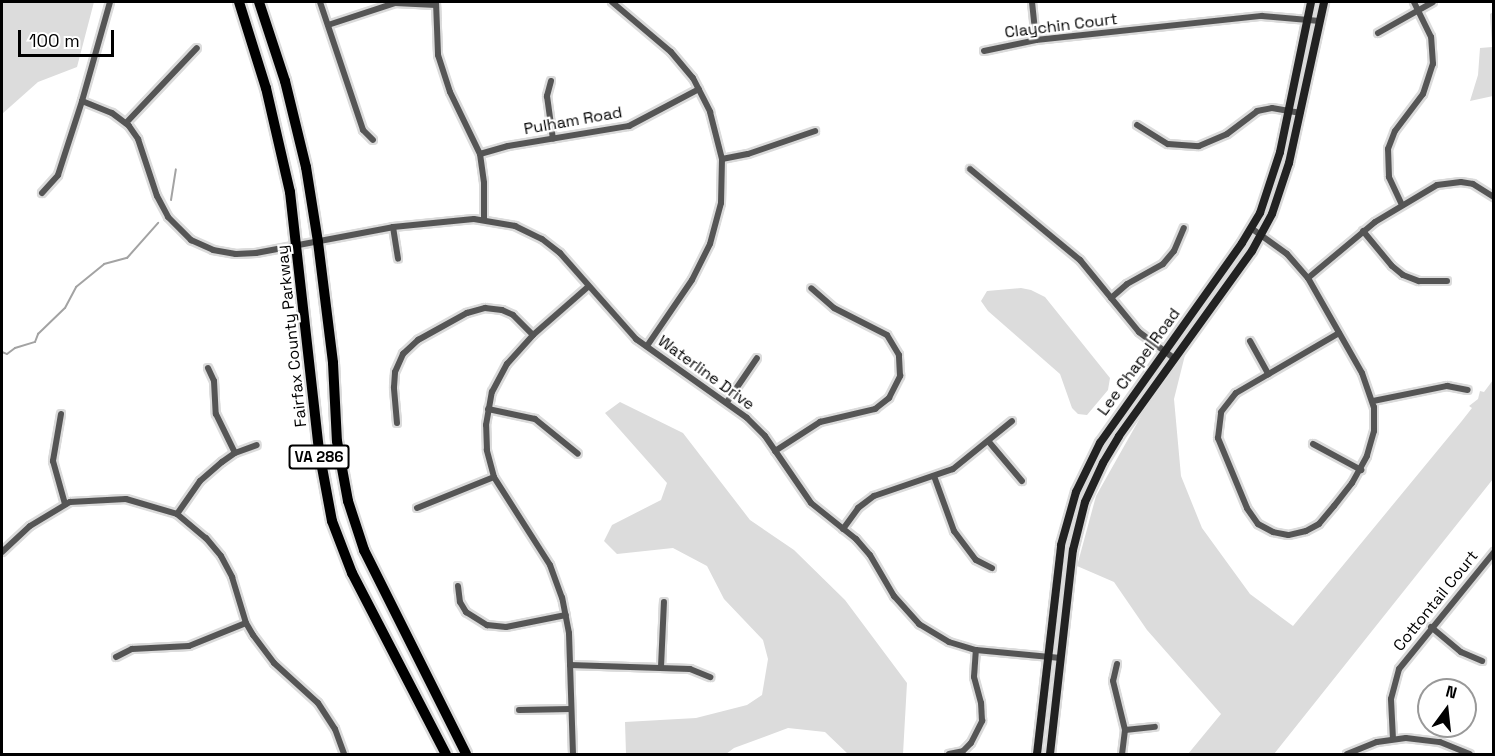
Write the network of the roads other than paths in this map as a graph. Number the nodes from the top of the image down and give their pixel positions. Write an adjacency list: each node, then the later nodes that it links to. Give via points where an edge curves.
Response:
1 (110, 2): 22 (street)
2 (239, 2): 43 (highway, Fairfax County Parkway / VA 286, via 277,134)
3 (259, 2): 42 (highway, VA 286, via 285,81 306,167)
4 (320, 2): 15 (street)
5 (612, 2): 21 (street, via 671,52)
6 (1032, 2): 17 (street)
7 (1311, 2): 13 (main road, Lee Chapel Road)
8 (1324, 2): 14 (main road, Lee Chapel Road)
9 (1414, 2): 12 (street)
10 (1433, 2): 12 (street)
11 (436, 3): 15 (street, via 395,3); 30 (street, via 436,39 442,69)
12 (1419, 10): 16 (street); 35 (street, via 1433,43 1432,70 1423,94 1395,131 1387,159 1391,183)
13 (1308, 19): 14 (street, Claychin Court); 17 (street, Claychin Court, via 1262,16); 23 (main road, Lee Chapel Road)
14 (1320, 21): 24 (main road, Lee Chapel Road)
15 (328, 25): 29 (street, via 363,130)
16 (1378, 33)
17 (1036, 40): 19 (street, Claychin Court)
18 (197, 48): 25 (street)
19 (984, 51)
20 (551, 81): 28 (street, via 547,96)
21 (699, 89): 28 (street, Pulham Road, via 630,126); 31 (street, via 716,130)
22 (82, 101): 25 (street); 33 (street, via 58,175)
23 (1289, 111): 24 (street); 26 (street, via 1257,111 1227,134 1199,146 1168,144); 39 (main road, Lee Chapel Road, via 1271,184)
24 (1301, 113): 41 (main road, Lee Chapel Road, via 1283,184)
25 (126, 123): 43 (street, Waterline Drive, via 138,139 162,209 191,240 213,250 236,254)
26 (1137, 125)
27 (815, 131): 31 (street)
28 (553, 139): 30 (street, Pulham Road)
29 (374, 140)
30 (480, 154): 36 (street)
31 (722, 159): 53 (street, via 721,203 710,244 692,280)
32 (970, 169): 49 (street, via 1080,260)
33 (42, 193)
34 (1494, 197): 35 (street, via 1473,184 1453,181 1432,187)
35 (1402, 205): 40 (street)
36 (484, 218): 37 (street, Waterline Drive); 47 (street, Waterline Drive, via 515,225 542,239)
37 (393, 227): 42 (street, Waterline Drive); 44 (street)
38 (1184, 228): 49 (street, via 1163,264 1126,284)
39 (1251, 228): 41 (street); 54 (main road, Lee Chapel Road)
40 (1363, 231): 45 (street); 46 (street, via 1403,275 1419,281)
41 (1261, 236): 45 (street, via 1287,254); 56 (main road, Lee Chapel Road)
42 (318, 242): 43 (street, Waterline Drive); 105 (highway, VA 286, via 338,441 348,501 364,550)
43 (297, 246): 104 (highway, Fairfax County Parkway / VA 286, via 319,451 332,521 352,573)
44 (399, 259)
45 (1308, 278): 50 (street)
46 (1447, 281)
47 (589, 286): 51 (street); 53 (street, Waterline Drive)
48 (811, 288): 69 (street, via 834,308 886,336 899,355 900,376 889,398 875,409 820,422)
49 (1111, 298): 54 (street, via 1139,332)
50 (1339, 333): 58 (street); 60 (street)
51 (533, 335): 62 (street, via 502,371); 65 (street, via 513,315 485,308 467,313 418,340 404,354 395,372)
52 (1250, 342): 58 (street)
53 (647, 346): 61 (street, Waterline Drive)
54 (1165, 352): 56 (street); 90 (main road, Lee Chapel Road, via 1100,443 1076,492 1061,545)
55 (757, 358): 61 (street)
56 (1175, 359): 91 (main road, Lee Chapel Road, via 1119,436 1090,488 1073,550)
57 (208, 368): 70 (street, via 214,381 216,414)
58 (1268, 374): 72 (street, via 1231,397 1221,412 1217,429 1255,521 1279,534 1306,531 1319,524)
59 (1468, 390): 60 (street, via 1448,386)
60 (1372, 401): 72 (street, via 1372,440)
61 (728, 402): 69 (street, Waterline Drive, via 753,423)
62 (488, 409): 71 (street, via 535,419); 74 (street, via 486,438)
63 (62, 414): 76 (street, via 53,461)
64 (1012, 421): 66 (street)
65 (398, 423)
66 (989, 442): 73 (street, via 959,466); 75 (street)
67 (1313, 444): 72 (street)
68 (257, 445): 70 (street)
69 (775, 451): 79 (street, Waterline Drive, via 811,503)
70 (235, 453): 78 (street, via 200,481)
71 (578, 454)
72 (1361, 470)
73 (934, 476): 79 (street, via 874,496 858,508); 82 (street, via 954,531 976,560)
74 (494, 477): 77 (street); 85 (street, via 550,566)
75 (1022, 481)
76 (65, 504): 78 (street, via 126,499); 80 (street, via 30,526)
77 (417, 508)
78 (177, 514): 86 (street, via 221,556 236,587)
79 (843, 529): 88 (street, Waterline Drive, via 870,555 913,619 940,638)
80 (2, 552)
81 (1494, 552): 87 (street, Cottontail Court)
82 (992, 568)
83 (458, 586): 85 (street, via 466,612 487,625 506,627)
84 (664, 602): 95 (street)
85 (566, 615): 94 (street)
86 (246, 623): 89 (street, via 189,646 132,649); 103 (street, via 274,663 323,710)
87 (1431, 627): 92 (street, via 1461,652); 101 (street, Cottontail Court, via 1404,660 1395,680 1390,707)
88 (976, 650): 90 (street, Waterline Drive); 107 (street, via 974,677 982,721 971,743 963,751)
89 (116, 657)
90 (1049, 657): 91 (street, Waterline Drive); 108 (main road, Lee Chapel Road)
91 (1061, 658): 109 (main road, Lee Chapel Road)
92 (1482, 661)
93 (1117, 664): 100 (street, via 1113,681)
94 (570, 665): 95 (street); 97 (street)
95 (661, 668): 96 (street, via 695,670)
96 (710, 677)
97 (571, 709): 98 (street); 106 (street)
98 (519, 710)
99 (1155, 727): 100 (street)
100 (1125, 730): 110 (street)
101 (1393, 739): 102 (street); 112 (street, via 1431,740)
102 (1357, 752): 111 (street)
103 (344, 754)
104 (446, 754)
105 (466, 754)
106 (573, 754)
107 (950, 754)
108 (1036, 754)
109 (1050, 754)
110 (1122, 754)
111 (1347, 754)
112 (1470, 754)

